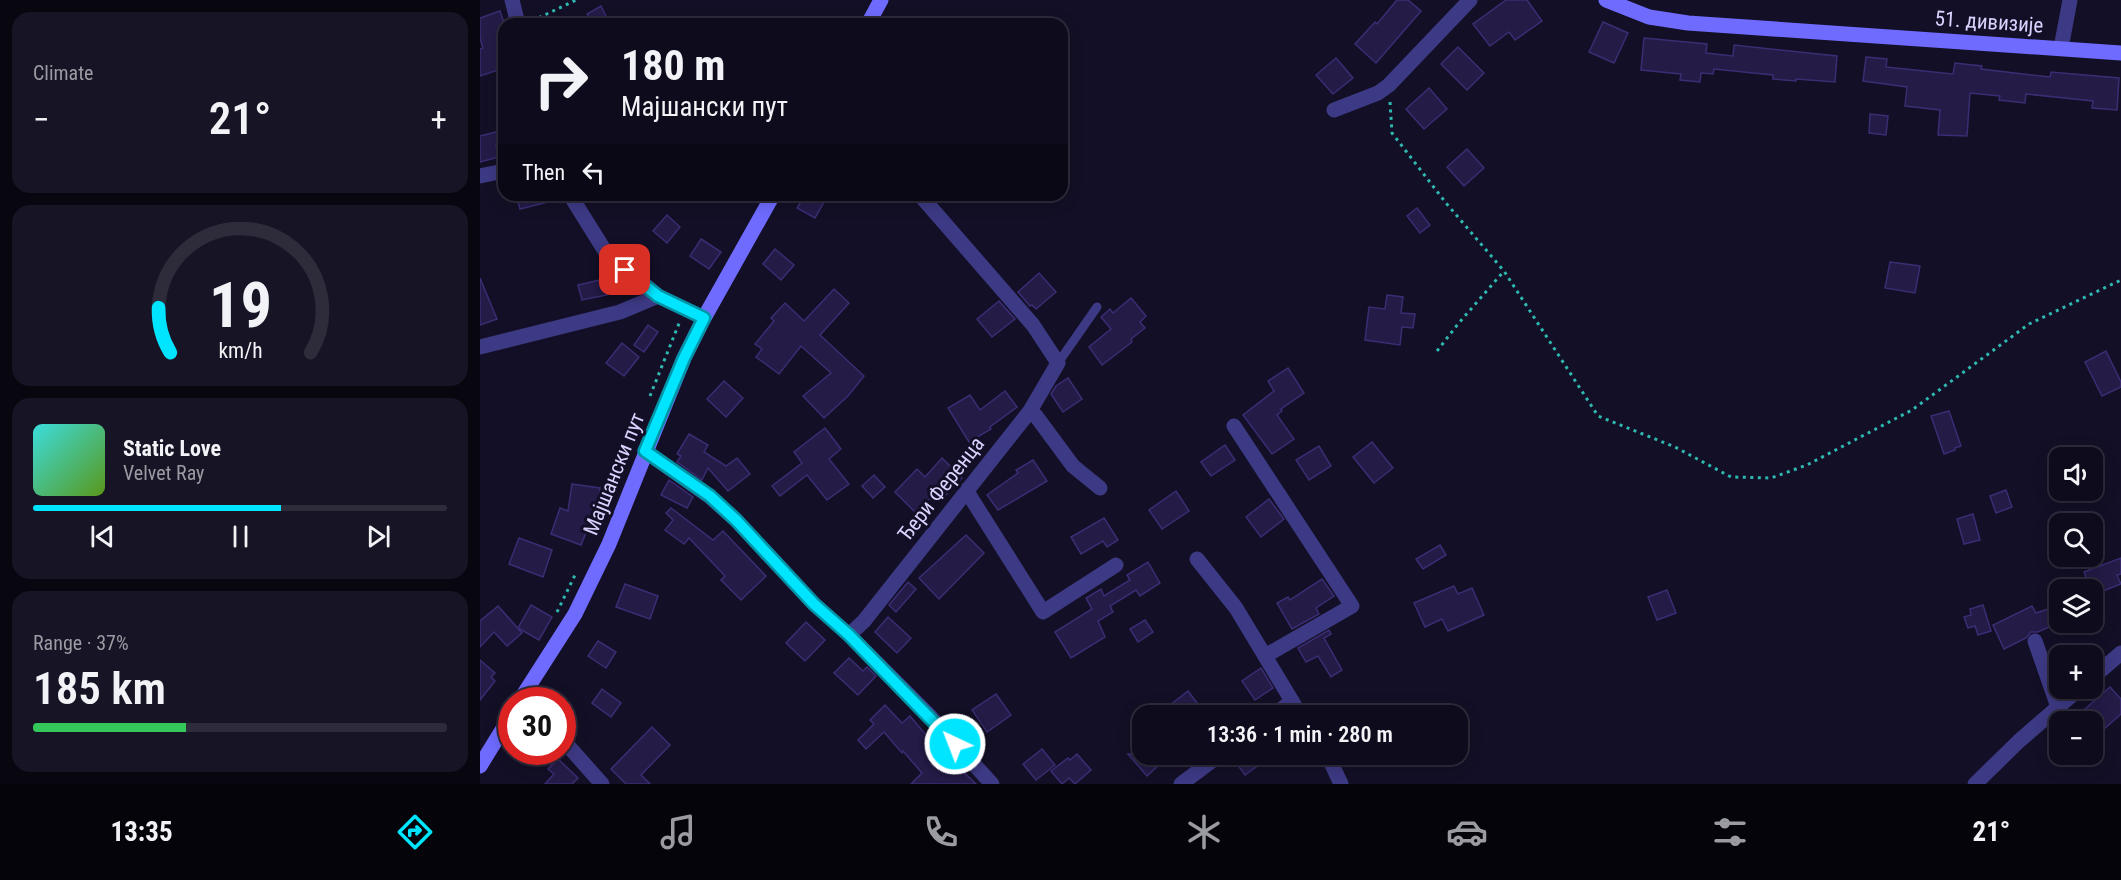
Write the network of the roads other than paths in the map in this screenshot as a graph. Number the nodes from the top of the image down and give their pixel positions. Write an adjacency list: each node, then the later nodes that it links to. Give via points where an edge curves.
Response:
1 (512, 0): 6 (street)
2 (881, 0): 7 (street)
3 (1470, 0): 10 (street, via 1389,85)
4 (1606, 0): 8 (street, 51. дивизије, via 1649,17 1688,23)
5 (2070, 0): 8 (street)
6 (516, 18)
7 (871, 18)
8 (2061, 48): 9 (street, 51. дивизије)
9 (2121, 53)
10 (1334, 110)
11 (498, 172): 12 (street)
12 (480, 176)
13 (574, 201): 16 (street, via 605,251)
14 (770, 201): 18 (street, Мајшански пут)
15 (925, 201): 20 (street, via 1033,325)
16 (658, 296): 18 (street); 19 (street, via 620,312)
17 (1097, 307): 20 (lane)
18 (704, 318): 23 (street, Мајшански пут)
19 (480, 347)
20 (1058, 363): 21 (street, Ђери Ференца)
21 (1030, 411): 24 (street, via 1073,466); 25 (street, Ђери Ференца)
22 (1234, 426): 31 (street, via 1352,606)
23 (645, 451): 28 (street, via 710,496); 33 (street, Мајшански пут, via 609,544 575,614)
24 (1100, 488)
25 (966, 490): 27 (street, via 1043,612); 28 (street, Ђери Ференца)
26 (1197, 559): 31 (street, via 1236,608)
27 (1116, 565)
28 (849, 635): 45 (street)
29 (2035, 641): 38 (street)
30 (2121, 653): 32 (street)
31 (1265, 656): 35 (street)
32 (2103, 669)
33 (528, 687)
34 (2067, 699): 38 (street)
35 (1292, 701): 36 (street); 37 (street)
36 (1287, 705)
37 (1294, 705)
38 (2058, 707): 48 (street)
39 (498, 737): 43 (street)
40 (576, 755): 44 (street)
41 (1206, 765): 46 (street)
42 (1332, 765): 47 (street)
43 (480, 766)
44 (602, 784)
45 (992, 784)
46 (1180, 784)
47 (1341, 784)
48 (1975, 784)

